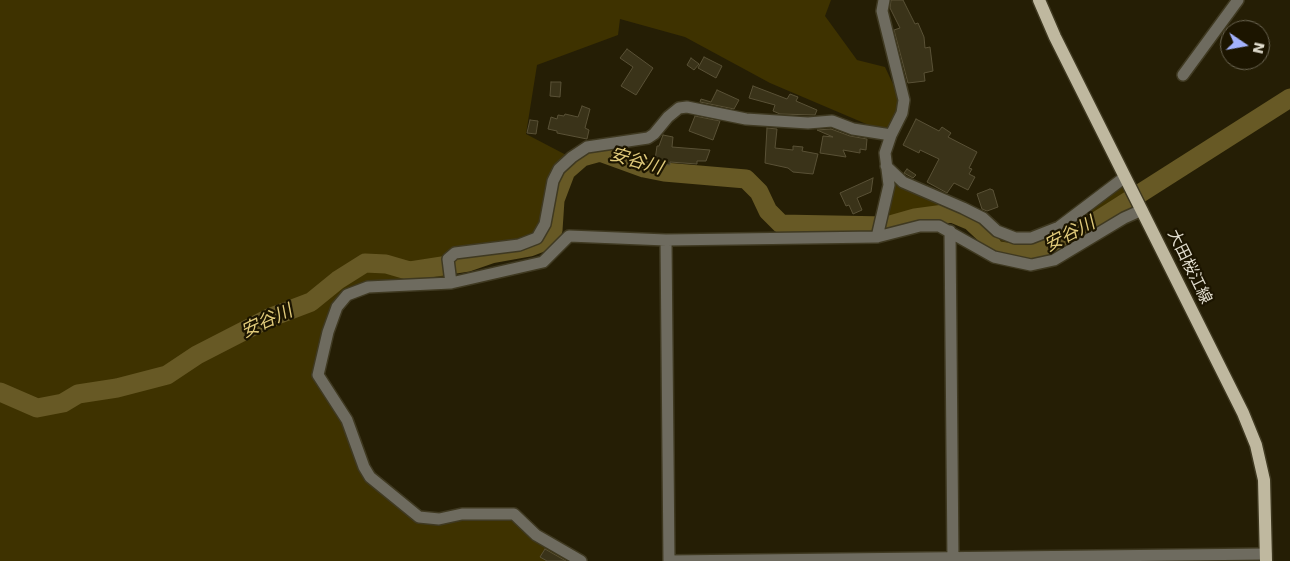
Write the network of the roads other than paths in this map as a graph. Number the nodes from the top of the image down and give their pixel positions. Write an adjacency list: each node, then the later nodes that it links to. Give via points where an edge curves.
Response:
1 (884, 0): 5 (street, via 882,11 904,100 902,113)
2 (1039, 0): 7 (main road, 大田桜江線)
3 (1238, 0): 4 (street)
4 (1183, 75)
5 (891, 135): 6 (street, via 885,152); 12 (street, via 853,129 832,121 808,123 746,118 679,108 648,138 587,148 572,157 559,169 553,181 544,224 537,238 519,245 455,253 448,259)
6 (886, 166): 7 (street, via 903,182 970,211 1015,238 1031,238 1059,227); 10 (street, via 889,186)
7 (1127, 180): 8 (main road, 大田桜江線)
8 (1141, 207): 9 (street, via 1054,260 1031,265 994,257); 13 (main road, 大田桜江線, via 1256,445 1264,480)
9 (950, 231): 10 (street, via 939,226 920,226); 14 (street)
10 (877, 235): 11 (street)
11 (666, 240): 12 (street, via 569,236 543,262); 16 (street)
12 (451, 280): 15 (street, via 368,287 347,296 337,307 328,332 318,375 320,381 347,420 370,477 419,517 439,520 462,514 514,514 536,535)
13 (1266, 558): 14 (street)
14 (953, 559): 16 (street)
15 (581, 561)
16 (669, 561)

